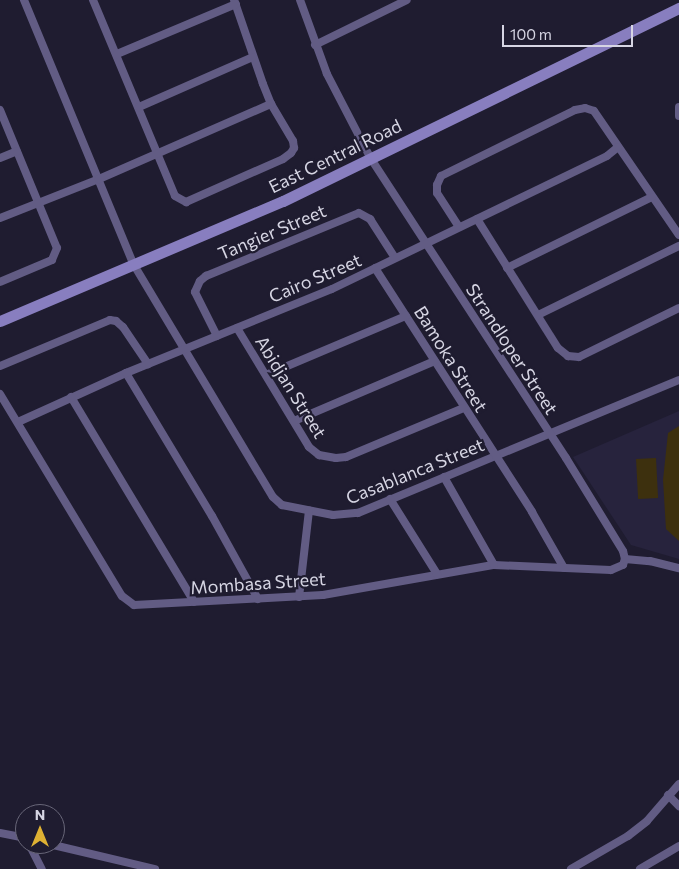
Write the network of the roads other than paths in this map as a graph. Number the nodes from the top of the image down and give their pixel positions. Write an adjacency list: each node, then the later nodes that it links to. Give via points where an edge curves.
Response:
1 (24, 0): 20 (street, Casablanca Street)
2 (93, 0): 8 (street)
3 (300, 0): 7 (street, Strandloper Street)
4 (408, 0): 7 (street)
5 (235, 2): 8 (street); 9 (street)
6 (679, 8): 19 (street, East Central Road)
7 (315, 45): 19 (street, Strandloper Street)
8 (117, 54): 11 (street)
9 (253, 57): 10 (street); 11 (street)
10 (271, 104): 17 (street); 17 (street, via 294,145 291,153 186,202 175,196)
11 (138, 107): 17 (street)
12 (679, 108): 14 (street)
13 (0, 110): 16 (street)
14 (679, 116)
15 (618, 148): 21 (street); 24 (street, Cairo Street); 25 (street, via 594,111 585,108 441,176 436,186 437,193)
16 (17, 151): 18 (street); 22 (street)
17 (157, 155): 20 (street)
18 (0, 158)
19 (371, 159): 27 (street, Strandloper Street); 30 (street, East Central Road, via 283,202)
20 (99, 179): 22 (street); 30 (street, Casablanca Street)
21 (652, 197): 26 (street); 32 (street)
22 (39, 202): 23 (street); 33 (street, via 56,243 55,256)
23 (0, 218)
24 (477, 219): 25 (street, Cairo Street); 32 (street)
25 (459, 227): 27 (street, Cairo Street)
26 (679, 235)
27 (426, 243): 29 (street, Cairo Street); 52 (street, Strandloper Street)
28 (679, 246): 35 (street)
29 (395, 258): 31 (street, Cairo Street); 39 (street, Tangier Street, via 370,219 359,213 206,276 196,292)
30 (134, 265): 37 (street, East Central Road); 40 (street, Casablanca Street)
31 (375, 268): 36 (street, Bamoka Street); 38 (street, Cairo Street)
32 (507, 268): 35 (street)
33 (0, 282)
34 (679, 308): 35 (street, via 576,358 561,351)
35 (538, 315)
36 (406, 316): 41 (street, Bamoka Street); 45 (street)
37 (0, 321)
38 (237, 328): 39 (street, Cairo Street); 45 (street, Abidjan Street)
39 (217, 336): 40 (street, Cairo Street)
40 (184, 350): 42 (street, Cairo Street); 56 (street, Casablanca Street, via 273,497 286,507)
41 (434, 361): 49 (street, Bamoka Street); 50 (street)
42 (148, 364): 43 (street, via 122,327 110,320); 44 (street, Cairo Street)
43 (0, 366)
44 (126, 373): 48 (street, Cairo Street); 63 (street)
45 (266, 375): 50 (street, Abidjan Street)
46 (679, 380): 52 (street, Casablanca Street)
47 (0, 394): 51 (street, Mombasa Street)
48 (71, 397): 51 (street, Cairo Street); 64 (street)
49 (464, 408): 50 (street, Abidjan Street, via 339,458 315,453); 53 (street, Bamoka Street)
50 (294, 421)
51 (18, 422): 64 (street, Mombasa Street, via 124,600 141,605)
52 (549, 434): 53 (street, Casablanca Street); 57 (street, Strandloper Street)
53 (495, 456): 54 (street, Casablanca Street); 59 (street, Bamoka Street)
54 (444, 477): 55 (street, Casablanca Street); 58 (street)
55 (390, 499): 56 (street, Casablanca Street, via 344,516); 61 (street)
56 (309, 511): 62 (street)
57 (625, 558): 59 (street, Mombasa Street, via 616,570); 60 (street)
58 (494, 565): 59 (street, Mombasa Street); 61 (street, Mombasa Street)
59 (564, 568)
60 (679, 568)
61 (437, 574): 62 (street, Mombasa Street, via 323,595)
62 (299, 596): 63 (street, Mombasa Street)
63 (258, 599): 64 (street, Mombasa Street)
64 (194, 602)
65 (679, 784): 66 (street)
66 (668, 795): 67 (street); 76 (street, via 647,821 628,836)
67 (679, 806)
68 (0, 833): 69 (street)
69 (15, 836)
70 (679, 846): 77 (street)
71 (65, 848): 73 (street)
72 (34, 854): 74 (street)
73 (137, 868): 75 (street)
74 (42, 869)
75 (155, 869)
76 (571, 869)
77 (640, 869)

